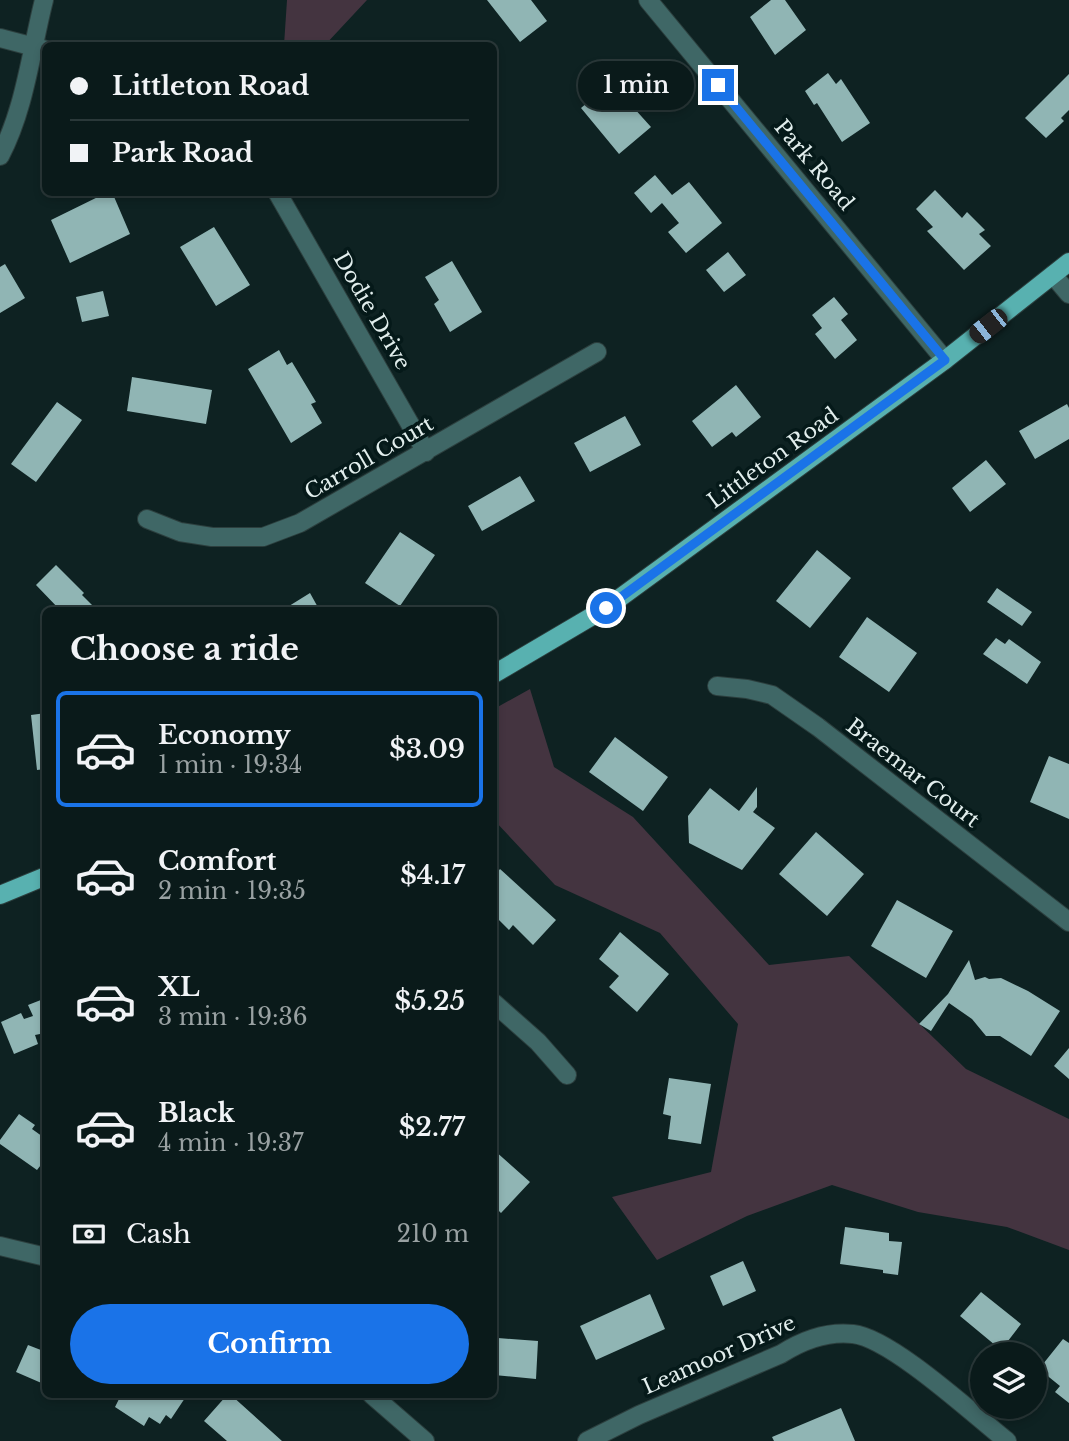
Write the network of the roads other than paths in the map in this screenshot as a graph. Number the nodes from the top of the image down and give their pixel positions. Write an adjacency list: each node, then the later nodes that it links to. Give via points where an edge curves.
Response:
1 (44, 0): 4 (street)
2 (648, 0): 11 (street, Park Road)
3 (0, 38): 4 (street)
4 (39, 48): 5 (street)
5 (0, 156)
6 (279, 196): 12 (street, Dodie Drive)
7 (1069, 262): 8 (main road, Littleton Road)
8 (1053, 275): 9 (street); 11 (main road, Littleton Road)
9 (1069, 294)
10 (597, 352): 12 (street, Carroll Court)
11 (945, 360): 14 (main road, Littleton Road, via 606,608)
12 (426, 452): 13 (street, Carroll Court, via 300,523 263,537 180,532)
13 (147, 519)
14 (497, 672)
15 (717, 686): 18 (street, Braemar Court, via 772,695)
16 (42, 878): 17 (main road)
17 (0, 895)
18 (1069, 922)
19 (497, 1006): 20 (street)
20 (567, 1075)
21 (0, 1246): 22 (street)
22 (42, 1256)
23 (375, 1398): 24 (street)
24 (425, 1441)
25 (587, 1441): 26 (street, Leamoor Drive, via 825,1334 852,1334 882,1343)
26 (1007, 1441)

